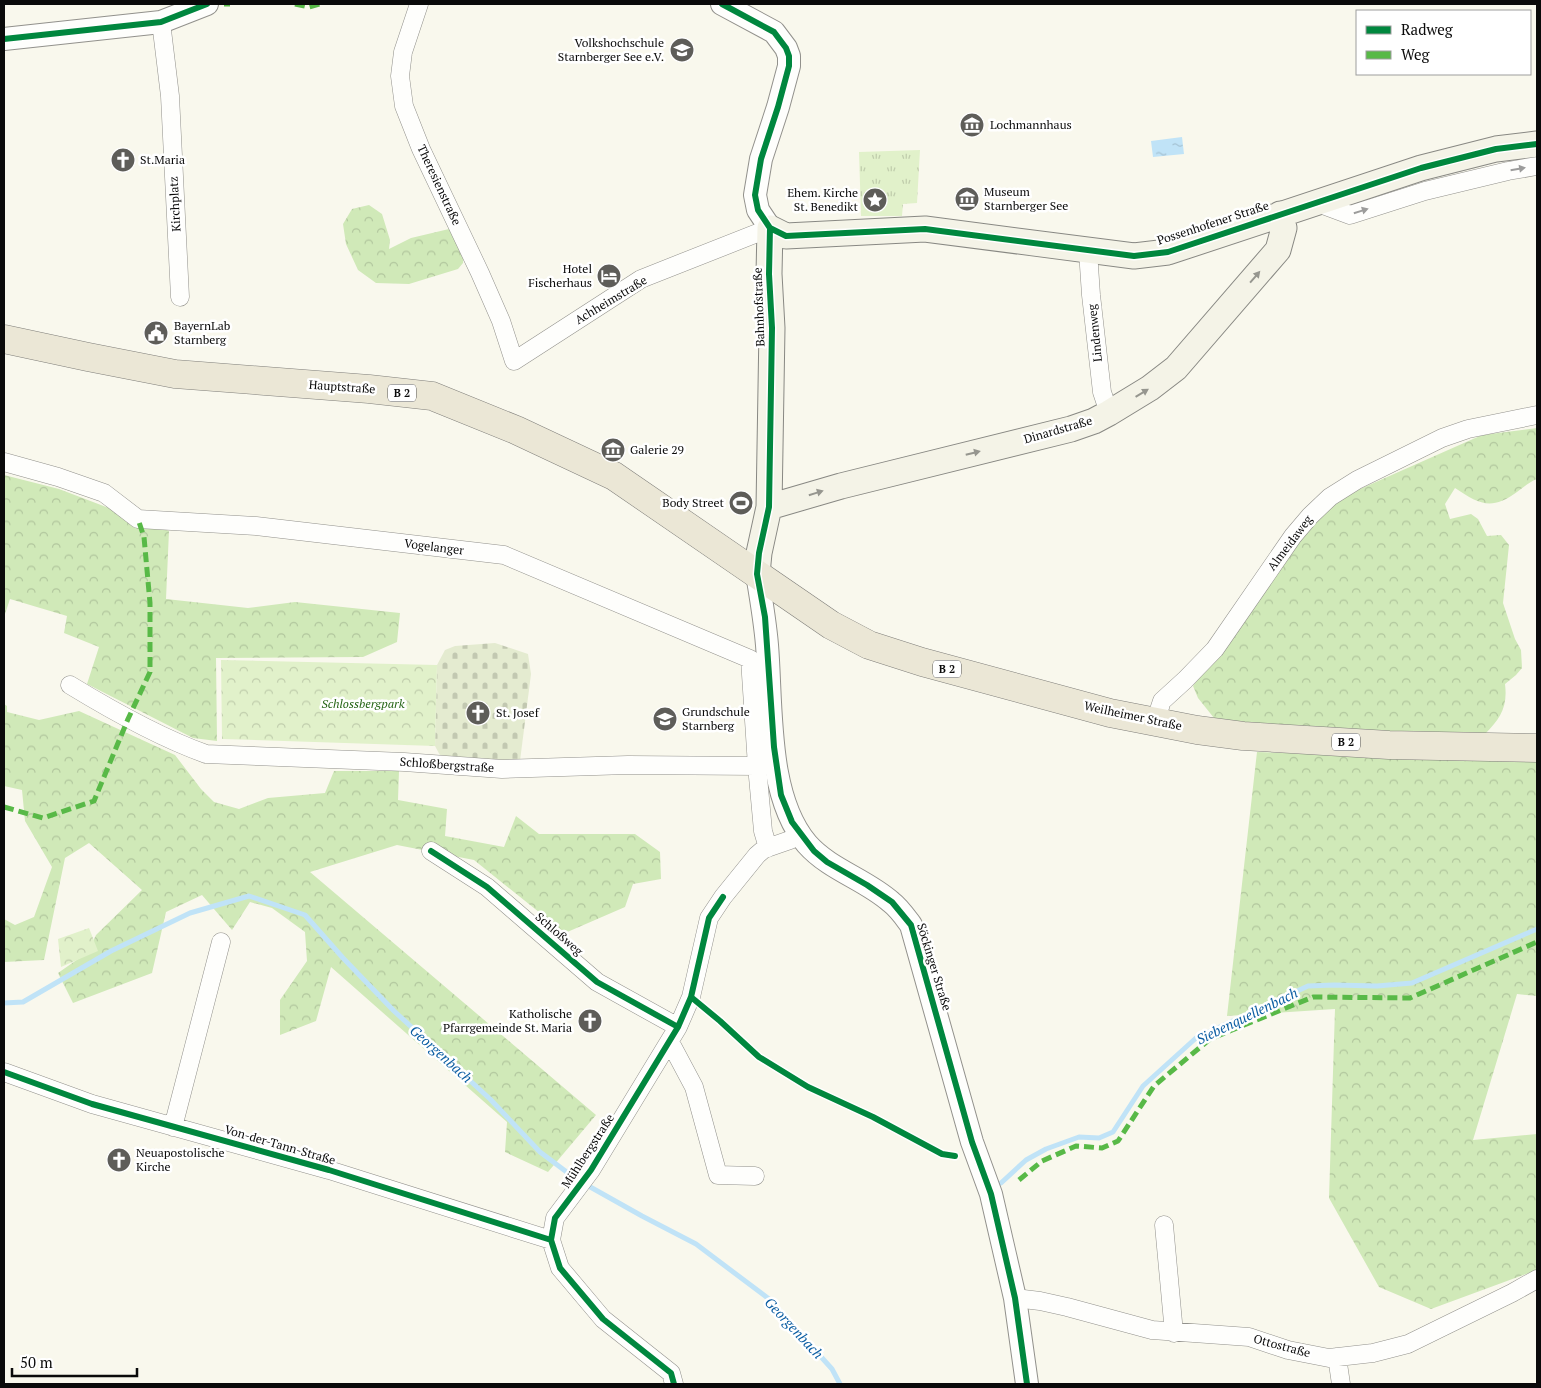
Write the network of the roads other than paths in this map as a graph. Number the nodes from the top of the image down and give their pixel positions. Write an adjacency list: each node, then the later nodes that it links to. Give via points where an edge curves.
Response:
1 (207, 4): 4 (street)
2 (419, 4): 14 (street, Theresienstraße, via 403,52 400,76 404,106 480,272)
3 (722, 4): 10 (street, via 774,32 789,56 761,159 755,195 758,210)
4 (161, 22): 5 (street); 12 (street, Kirchplatz, via 170,96)
5 (4, 39)
6 (1537, 144): 8 (main road, Possenhofener Straße, via 1496,149 1421,168)
7 (1537, 166): 8 (street, one-way to 7, via 1350,215 1425,191)
8 (1315, 202): 9 (main road, Possenhofener Straße)
9 (1280, 214): 11 (main road, Possenhofener Straße, via 1168,252 1134,256); 15 (main road, Dinardstraße, one-way to 9, via 1176,368 1278,250 1284,228)
10 (770, 228): 11 (main road, Possenhofener Straße, via 786,236 931,230); 14 (street, Achheimstraße, via 642,280); 18 (main road, Bahnhofstraße)
11 (1088, 251): 15 (street, Lindenweg, via 1102,392)
12 (180, 297)
13 (4, 338): 19 (main road, Hauptstraße / B 2, via 175,374 432,396 516,430 614,476)
14 (514, 361)
15 (1109, 413): 18 (main road, Dinardstraße, one-way to 15, via 1070,429)
16 (1537, 415): 21 (street, Almeidaweg, via 1468,429 1442,438 1330,497 1292,536 1215,649 1162,701)
17 (4, 462): 23 (street, Vogelanger, via 104,493 138,519 256,526 504,555 750,659)
18 (769, 507): 19 (main road, Bahnhofstraße)
19 (757, 574): 21 (main road, Weilheimer Straße / B 2, via 831,625 869,645 1035,694); 24 (street, Söckinger Straße, via 765,617 776,767 781,795)
20 (70, 685): 23 (street, Schloßbergstraße, via 206,754 502,769 628,765)
21 (1155, 722): 22 (main road, Weilheimer Straße / B 2, via 1243,736 1388,745)
22 (1537, 748)
23 (758, 766): 25 (street, via 763,831)
24 (800, 834): 25 (street, Mühlbergstraße); 35 (street, Söckinger Straße, via 827,862 892,902 911,925 972,1142 991,1194)
25 (768, 848): 28 (street, Mühlbergstraße, via 757,855 709,918 691,997)
26 (431, 851): 28 (street, Schloßweg, via 487,886 597,982)
27 (221, 942): 30 (street)
28 (674, 1034): 31 (street, via 694,1087 718,1176); 33 (street, Mühlbergstraße, via 591,1170 555,1218)
29 (4, 1072): 30 (street, Von-der-Tann-Straße, via 92,1104)
30 (173, 1126): 33 (street, Von-der-Tann-Straße, via 328,1170)
31 (755, 1176)
32 (1164, 1225): 36 (street)
33 (550, 1240): 38 (street, via 560,1268 603,1319 671,1373)
34 (1537, 1279): 37 (street, Ottostraße, via 1408,1344 1373,1353)
35 (1015, 1298): 36 (street, Ottostraße, via 1040,1301 1152,1330); 39 (street, Söckinger Straße)
36 (1174, 1332): 37 (street, Ottostraße, via 1249,1337 1288,1350)
37 (1337, 1357): 40 (street)
38 (674, 1384)
39 (1027, 1384)
40 (1342, 1384)

